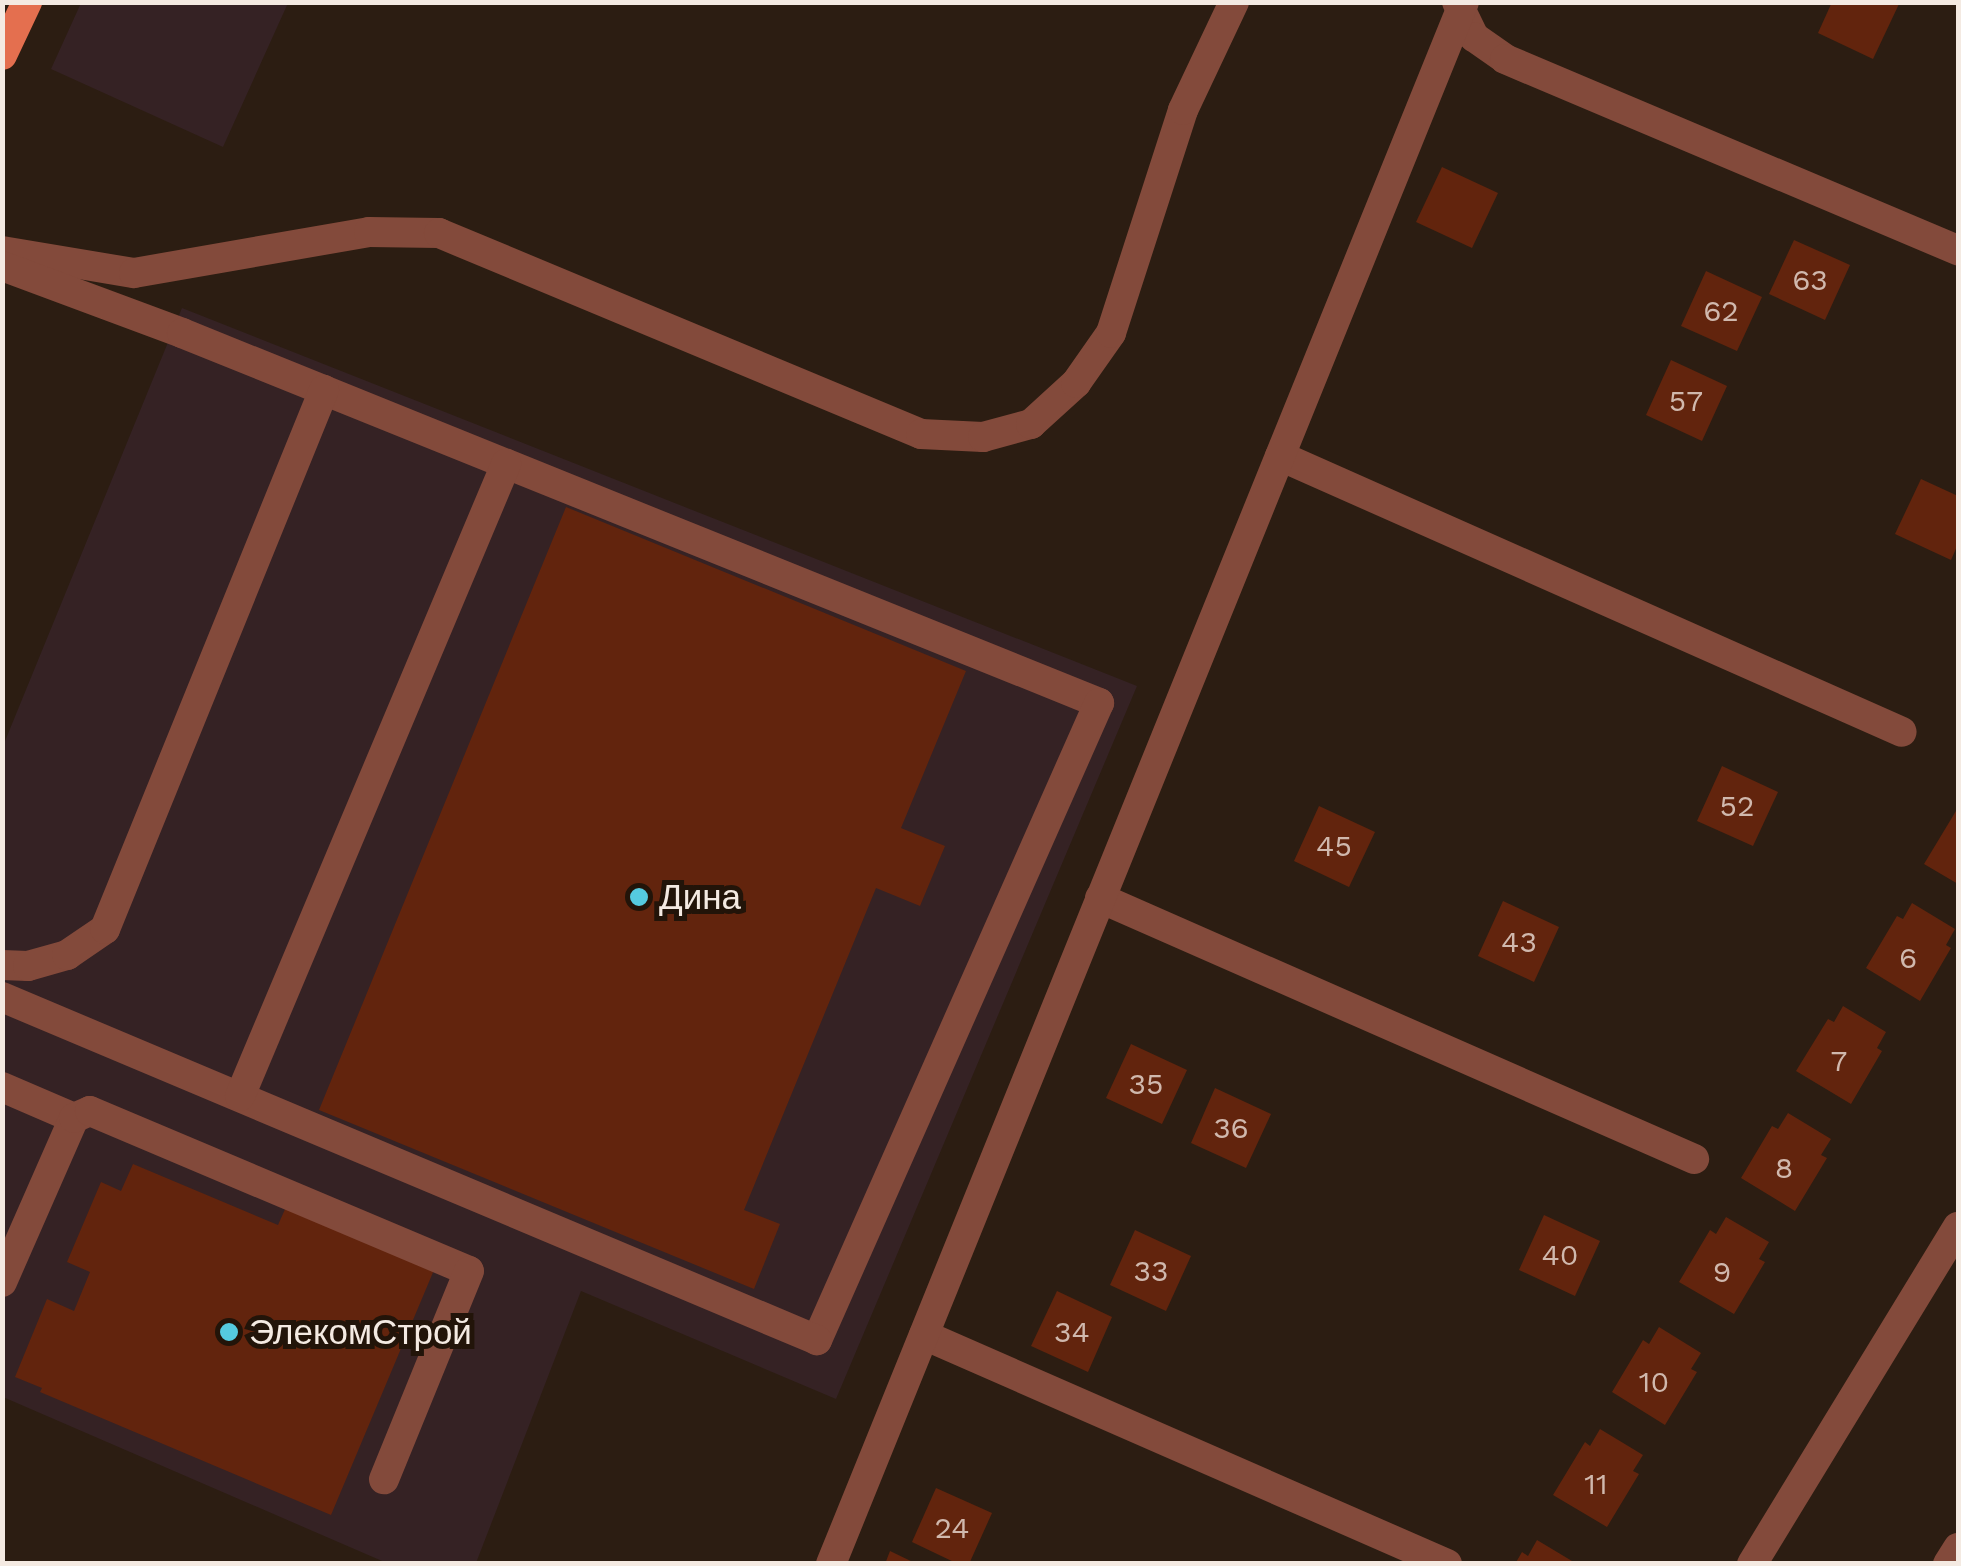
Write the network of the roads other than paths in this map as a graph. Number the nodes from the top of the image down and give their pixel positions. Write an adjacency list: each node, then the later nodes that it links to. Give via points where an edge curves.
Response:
1 (27, 2): 4 (main road)
2 (1234, 2): 6 (street, via 1183,110 1110,332 1076,383 1031,424 983,437 921,434 439,234 369,232 134,273)
3 (1460, 6): 5 (street, via 1474,37 1505,59); 9 (street)
4 (2, 54)
5 (1958, 250)
6 (2, 251)
7 (2, 266): 8 (street)
8 (324, 390): 10 (street); 13 (street, via 105,929 68,956)
9 (1280, 456): 11 (street); 12 (street)
10 (506, 464): 16 (street); 16 (street, via 1099,703 817,1340)
11 (1902, 732)
12 (1100, 898): 18 (street); 21 (street)
13 (2, 965)
14 (2, 997): 16 (street)
15 (2, 1086): 17 (street)
16 (240, 1096)
17 (74, 1118): 20 (street); 22 (street, via 90,1111 470,1272)
18 (1694, 1159)
19 (1958, 1226): 26 (street)
20 (2, 1282)
21 (924, 1335): 24 (street); 25 (street)
22 (384, 1480)
23 (1958, 1548): 27 (street)
24 (831, 1564)
25 (1448, 1564)
26 (1752, 1564)
27 (1948, 1564)

